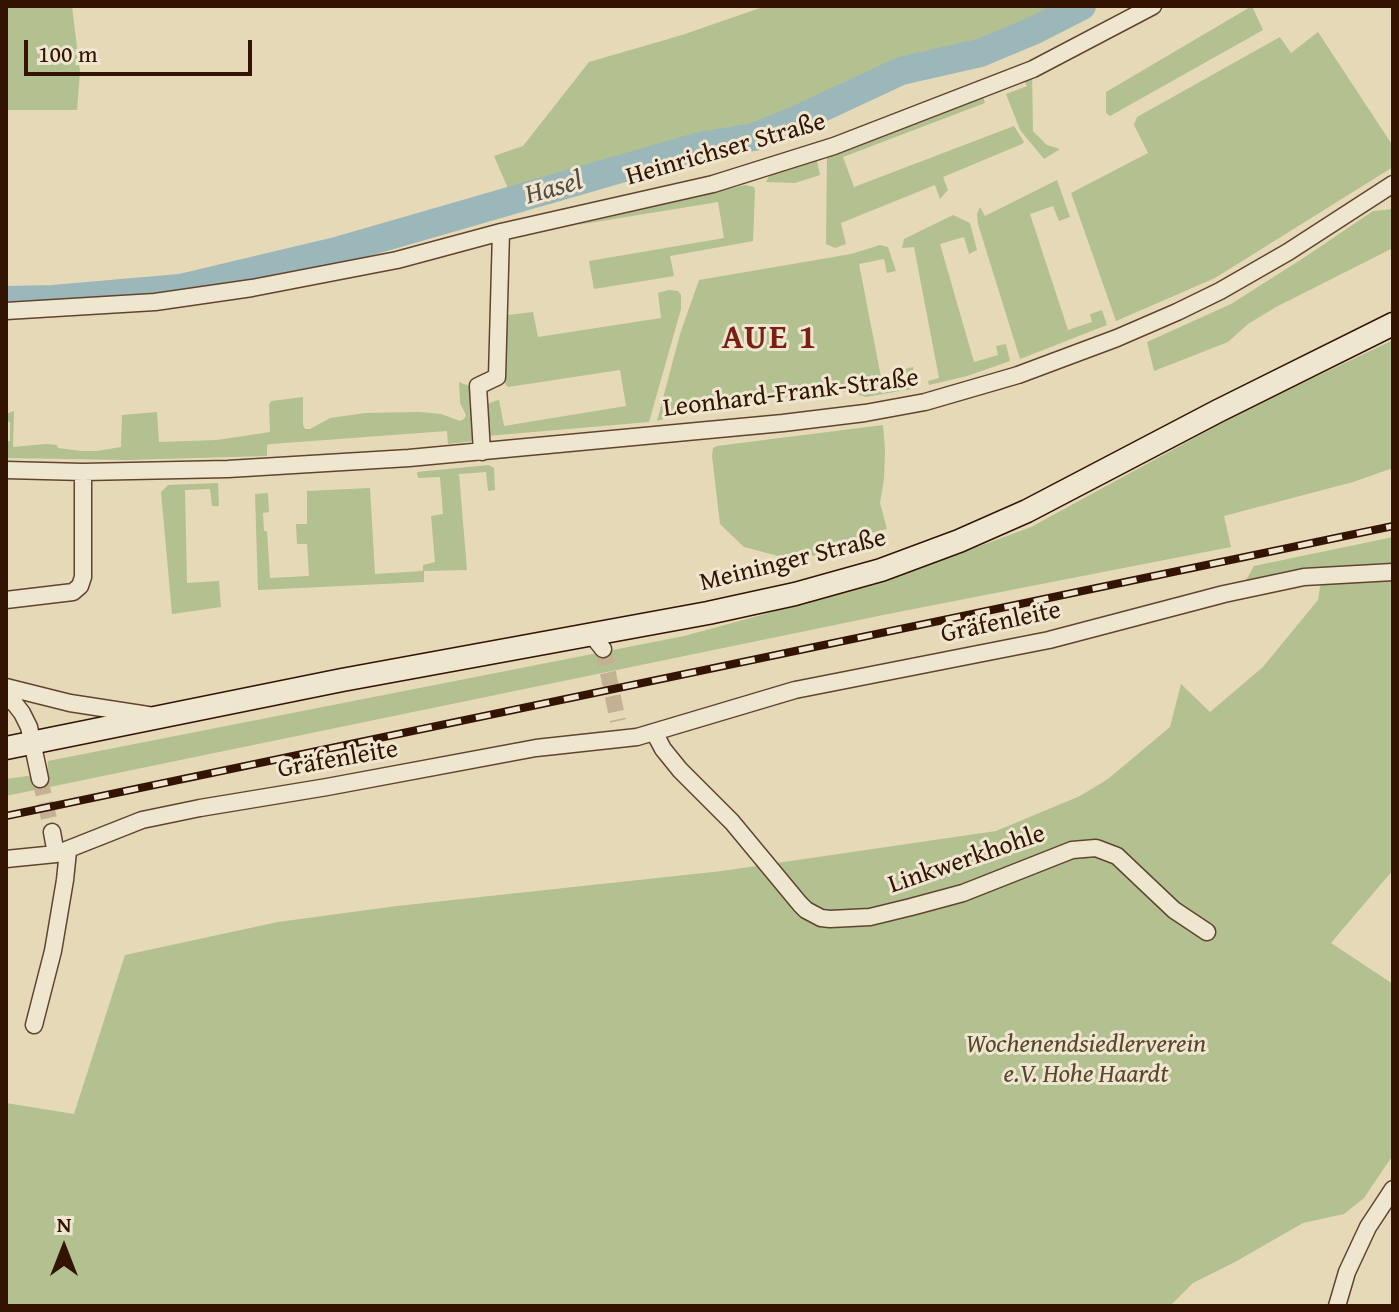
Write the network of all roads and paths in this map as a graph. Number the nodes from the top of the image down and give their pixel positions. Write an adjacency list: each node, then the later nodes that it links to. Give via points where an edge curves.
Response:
1 (1153, 6): 3 (street, Heinrichser Straße, via 1033,69 834,146 713,184)
2 (1393, 184): 6 (street, Leonhard-Frank-Straße, via 1288,252 1177,312 971,390 865,413)
3 (501, 232): 4 (street, Heinrichser Straße, via 397,260 252,288 155,302); 6 (street, via 497,377 478,386)
4 (6, 311)
5 (1393, 324): 13 (main road, Meininger Straße, via 1027,511 881,570 597,642 342,680)
6 (482, 452): 8 (street, Leonhard-Frank-Straße, via 271,467)
7 (6, 470): 8 (street, Leonhard-Frank-Straße)
8 (83, 472): 10 (street, via 80,586 73,592)
9 (1393, 572): 15 (street, Gräfenleite, via 1304,577 1224,594 1049,640 795,690)
10 (6, 600)
11 (6, 687): 13 (street, Meininger Straße)
12 (6, 697): 17 (street, via 22,713)
13 (161, 717): 17 (main road, Meininger Straße)
14 (618, 721): 16 (street)
15 (654, 732): 16 (street, Gräfenleite); 23 (street, Linkwerkhohle, via 680,770 732,822 800,904 821,918 870,917 911,907 963,893 1072,850 1096,848 1117,856 1174,910)
16 (622, 738): 21 (street, Gräfenleite, via 536,748 200,808 142,820)
17 (33, 742): 18 (main road, Meininger Straße); 19 (street)
18 (6, 748)
19 (40, 779)
20 (52, 832): 21 (street)
21 (62, 852): 22 (street, Gräfenleite); 24 (street, via 65,880)
22 (6, 859)
23 (1207, 932)
24 (34, 1025)
25 (1393, 1189): 26 (street, via 1368,1227)
26 (1337, 1306)

